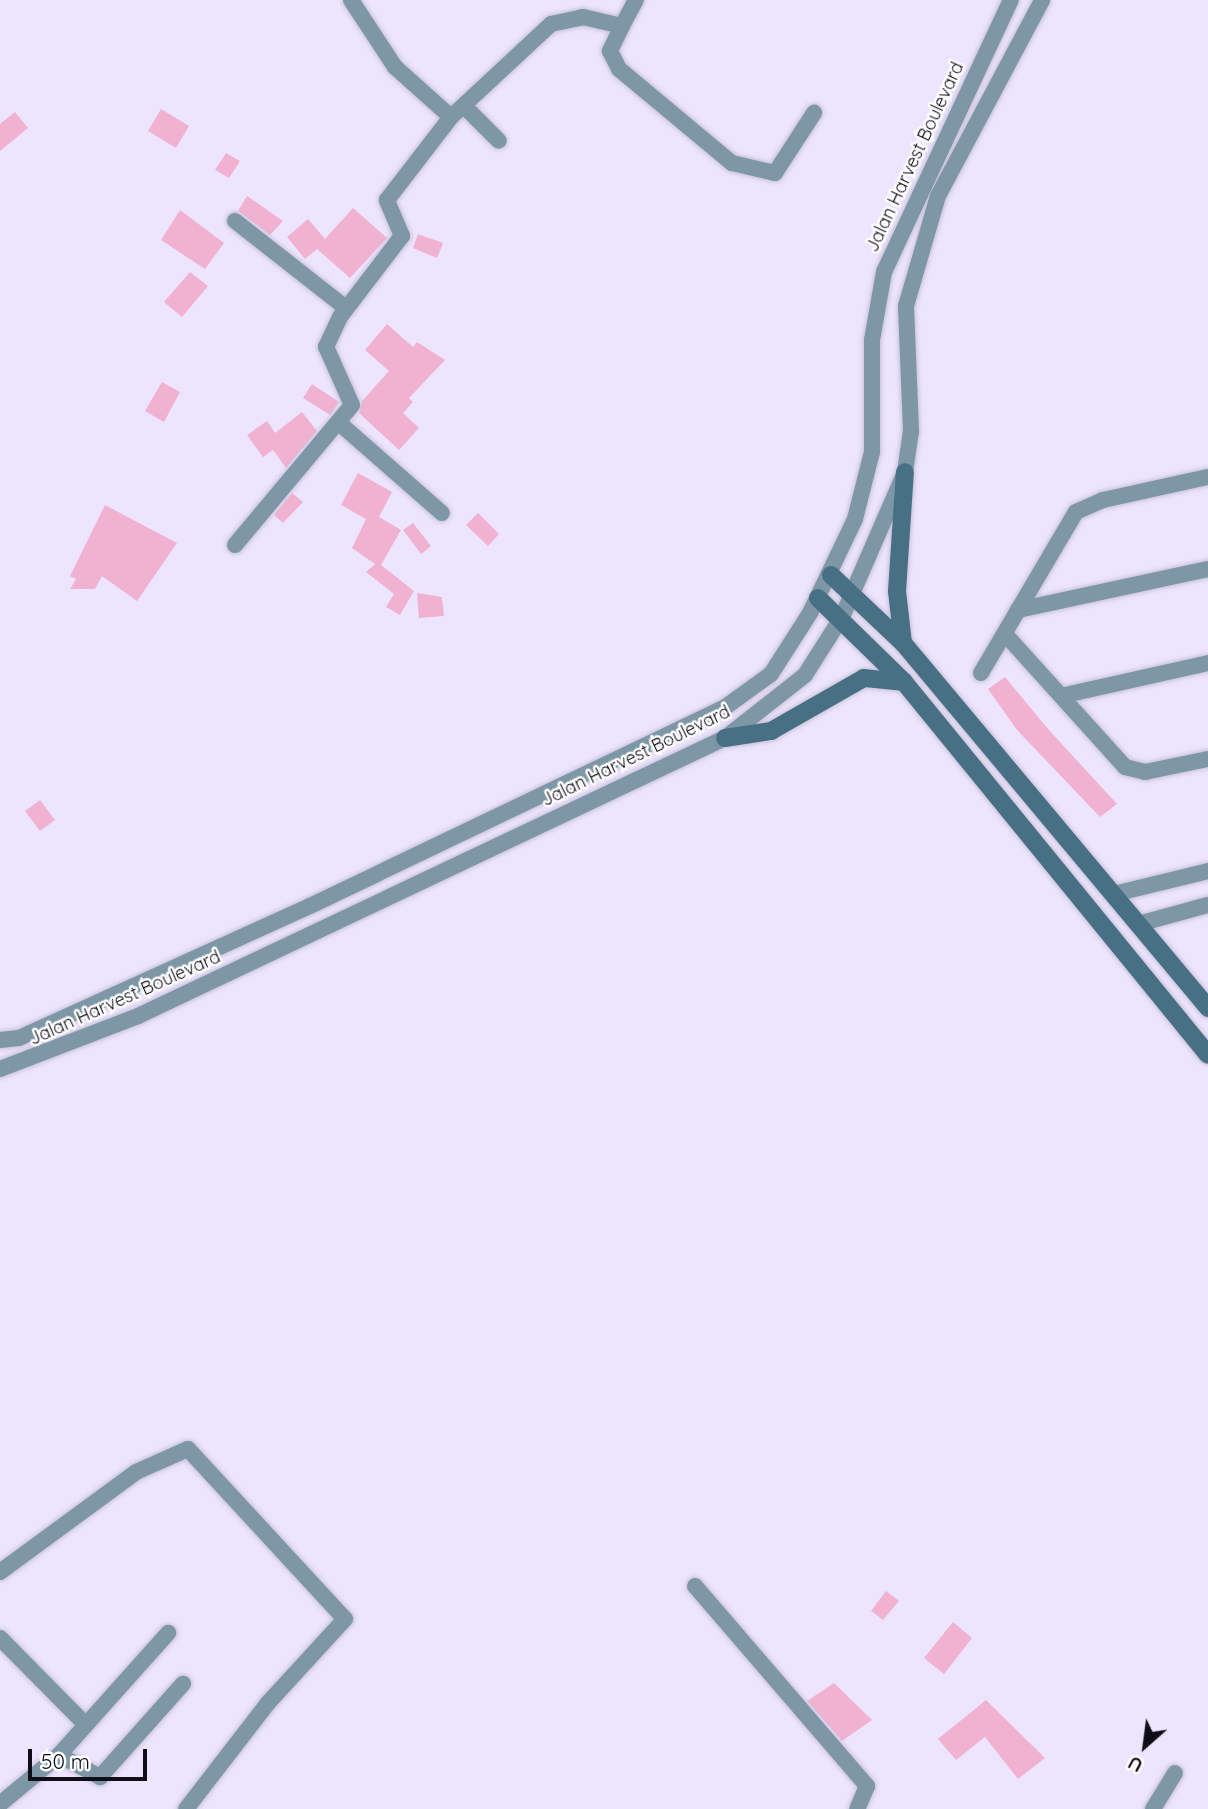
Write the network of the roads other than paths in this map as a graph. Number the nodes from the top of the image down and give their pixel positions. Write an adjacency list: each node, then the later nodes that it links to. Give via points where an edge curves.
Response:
1 (351, 0): 8 (street, via 396,68)
2 (636, 0): 5 (street)
3 (1011, 0): 18 (street, Jalan Harvest Boulevard, via 884,272 872,340 872,452 855,519)
4 (1042, 0): 13 (street, Jalan Harvest Boulevard, via 938,196 910,282 911,431)
5 (622, 26): 6 (street, via 583,17 556,21); 7 (street, via 610,51 619,68 732,163 775,173)
6 (464, 106): 8 (street); 9 (street)
7 (814, 113)
8 (451, 117): 11 (street, via 386,202 402,236)
9 (499, 141)
10 (235, 221): 11 (street)
11 (346, 308): 12 (street, via 325,352 353,400)
12 (338, 422): 15 (street); 16 (street)
13 (905, 472): 19 (street, Jalan Harvest Boulevard); 24 (street, via 897,591)
14 (1208, 477): 21 (street, via 1080,509)
15 (442, 513)
16 (235, 545)
17 (1208, 569): 21 (street)
18 (831, 575): 19 (street); 20 (street, Jalan Harvest Boulevard)
19 (854, 591): 22 (street, Jalan Harvest Boulevard); 24 (street)
20 (818, 598): 22 (street); 31 (street, Jalan Harvest Boulevard, via 780,662 757,688)
21 (1018, 610): 23 (street)
22 (842, 617): 27 (street); 29 (street, Jalan Harvest Boulevard, via 805,675)
23 (1005, 634): 26 (street); 28 (street)
24 (903, 643): 34 (street)
25 (1208, 663): 28 (street)
26 (981, 673)
27 (904, 682): 29 (street, via 864,678 771,731); 39 (street)
28 (1065, 695): 30 (street, via 1132,771)
29 (725, 738): 33 (street, Jalan Harvest Boulevard)
30 (1208, 759)
31 (397, 863): 33 (street); 38 (street, Jalan Harvest Boulevard, via 139,985)
32 (1208, 871): 34 (street)
33 (409, 887): 40 (street, Jalan Harvest Boulevard, via 138,1016)
34 (1118, 893): 36 (street)
35 (1208, 905): 36 (street)
36 (1142, 923): 37 (street)
37 (1208, 1008)
38 (0, 1040)
39 (1208, 1055)
40 (0, 1069)
41 (1, 1569): 52 (street, via 136,1472 188,1449 345,1619 268,1703)
42 (695, 1586): 53 (street, via 867,1786)
43 (167, 1633): 46 (street)
44 (0, 1638): 46 (street)
45 (183, 1684): 47 (street, via 100,1777)
46 (85, 1723): 47 (street)
47 (59, 1755): 49 (street)
48 (1175, 1773): 54 (street)
49 (21, 1791): 50 (street); 51 (street)
50 (0, 1804)
51 (17, 1809)
52 (186, 1809)
53 (856, 1809)
54 (1153, 1809)

